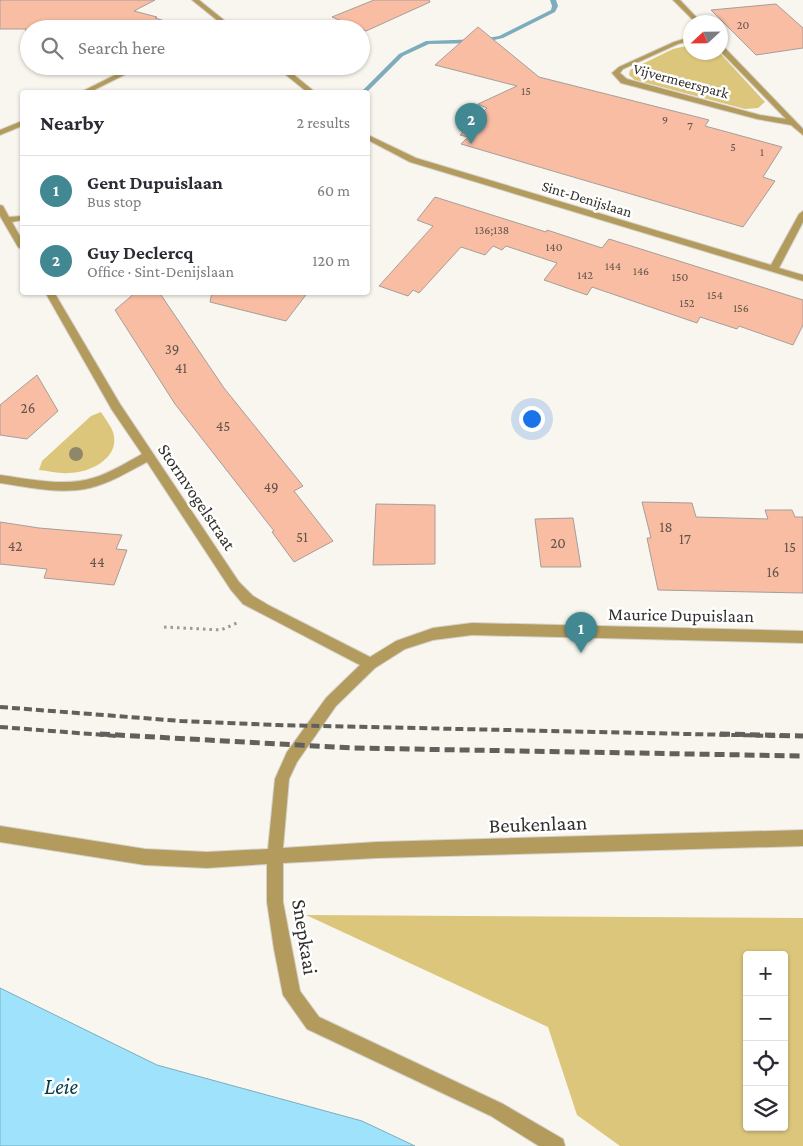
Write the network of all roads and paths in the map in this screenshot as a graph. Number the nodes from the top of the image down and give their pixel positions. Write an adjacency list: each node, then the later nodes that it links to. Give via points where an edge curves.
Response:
1 (195, 0): 4 (street)
2 (676, 0): 3 (street)
3 (691, 15)
4 (220, 20)
5 (683, 41): 12 (street, Vijvermeerspark, via 621,68 616,74 624,81)
6 (728, 54): 12 (street, Vijvermeerspark)
7 (121, 75): 9 (street)
8 (289, 75): 10 (street)
9 (89, 90)
10 (308, 90)
11 (20, 123): 13 (street)
12 (793, 123): 14 (street, Vijvermeerspark)
13 (0, 133)
14 (803, 133)
15 (370, 138): 21 (street, Sint-Denijslaan, via 413,160)
16 (0, 208): 19 (street)
17 (803, 214): 21 (street)
18 (20, 218): 19 (street)
19 (7, 220): 20 (street)
20 (20, 243)
21 (774, 270): 22 (street, Sint-Denijslaan)
22 (803, 278)
23 (51, 295): 24 (street, Stormvogelstraat)
24 (148, 456): 25 (street, via 109,476 81,485 47,485); 26 (street, Stormvogelstraat, via 235,586 248,600)
25 (0, 478)
26 (265, 610): 27 (path, via 221,630); 29 (street, Stormvogelstraat)
27 (164, 627)
28 (803, 637): 29 (street, Maurice Dupuislaan, via 472,629 433,634 401,645)
29 (370, 664): 32 (street, Maurice Dupuislaan, via 331,702 292,757 282,779)
30 (0, 834): 32 (street, via 145,857 207,860)
31 (803, 838): 32 (street, Beukenlaan, via 377,850)
32 (275, 856): 33 (street, Snepkaai, via 275,902 292,995 313,1023 497,1110)
33 (556, 1146)

